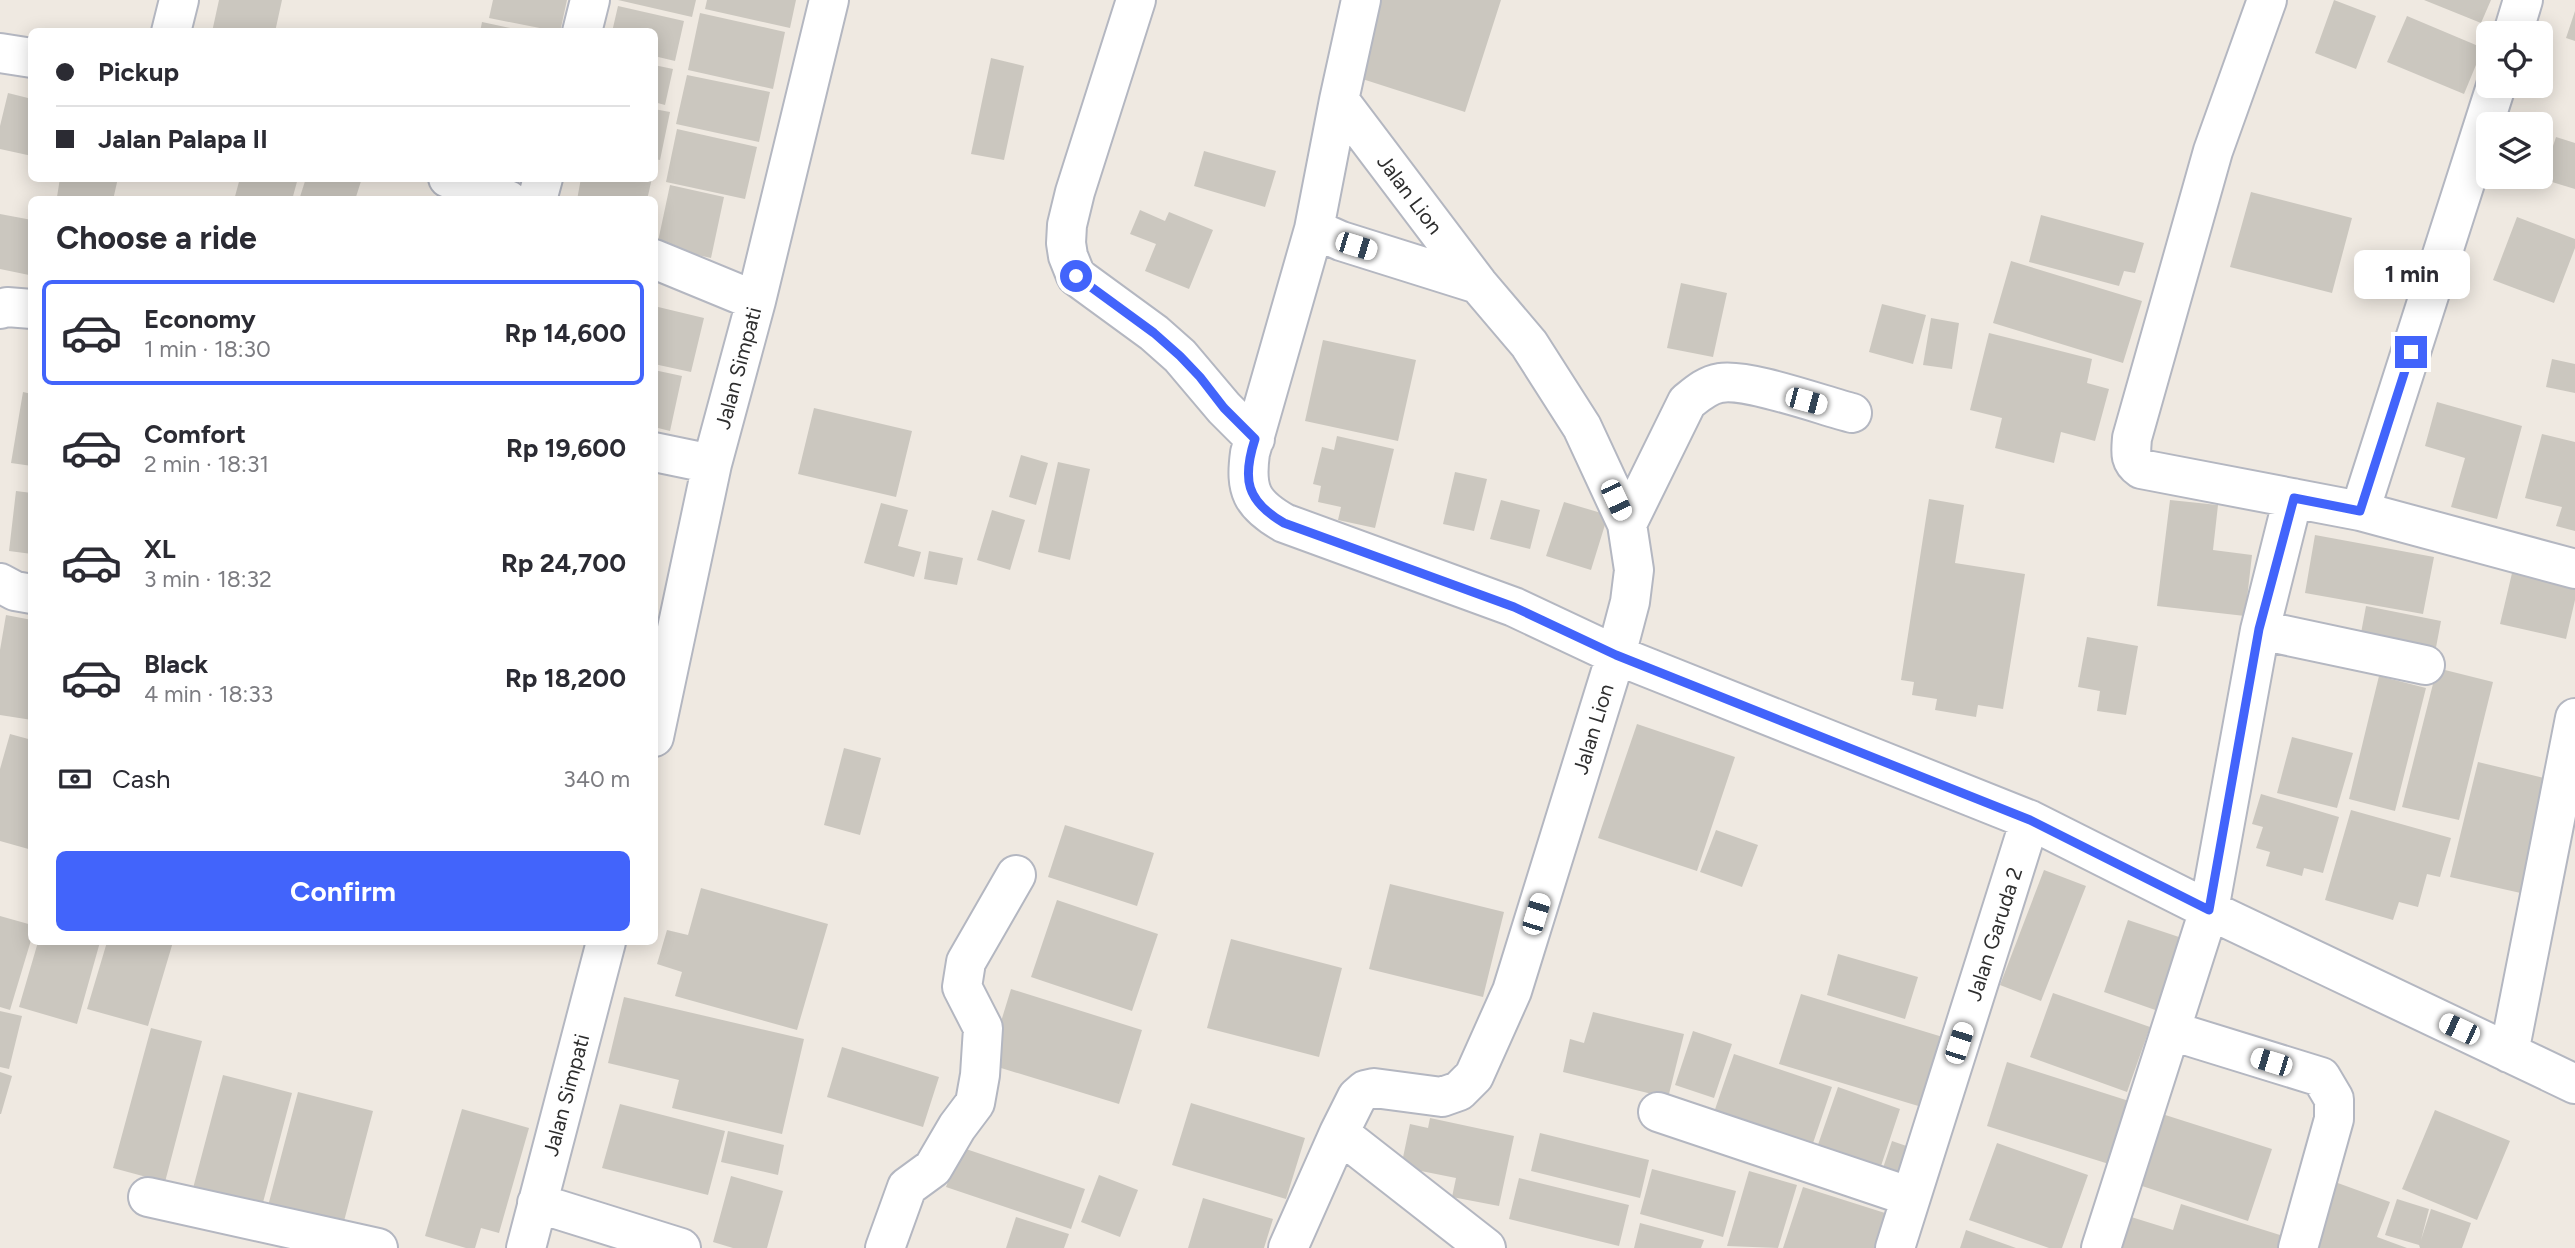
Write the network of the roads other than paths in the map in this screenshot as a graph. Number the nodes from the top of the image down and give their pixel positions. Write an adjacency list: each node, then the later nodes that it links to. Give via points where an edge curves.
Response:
1 (179, 0): 9 (street)
2 (590, 0): 10 (street)
3 (829, 0): 20 (street, Jalan Simpati)
4 (1136, 0): 24 (street, via 1075,192 1068,256 1076,276 1180,356)
5 (1362, 0): 14 (street)
6 (2267, 0): 27 (street, via 2213,151 2130,454 2141,469)
7 (2523, 0): 8 (street)
8 (2517, 21)
9 (172, 28)
10 (583, 28)
11 (0, 53): 12 (street)
12 (28, 57)
13 (2492, 98): 28 (street)
14 (1339, 100): 17 (street); 19 (street, Jalan Lion)
15 (460, 182): 16 (street)
16 (497, 196)
17 (1314, 229): 19 (street); 24 (street)
18 (658, 261): 20 (street)
19 (1478, 284): 29 (street, Jalan Lion, via 1529,344 1582,427)
20 (756, 301): 26 (street, Jalan Simpati)
21 (0, 309): 22 (street)
22 (28, 309)
23 (1852, 413): 29 (street, via 1739,382 1702,389 1687,401)
24 (1255, 439): 34 (street, via 1247,474 1249,490 1269,515 1514,607)
25 (658, 453): 26 (street)
26 (712, 464): 36 (street, Jalan Simpati)
27 (2294, 498): 28 (street); 33 (street)
28 (2360, 511): 30 (street)
29 (1627, 524): 34 (street, Jalan Lion, via 1634,570)
30 (2575, 569)
31 (0, 583): 32 (street)
32 (28, 593)
33 (2259, 629): 35 (street); 41 (street)
34 (1616, 655): 39 (street); 47 (street, Jalan Lion, via 1512,991 1474,1076 1459,1091 1442,1097 1365,1090)
35 (2425, 665)
36 (658, 716)
37 (2575, 718): 38 (street)
38 (2569, 778): 44 (street)
39 (2030, 820): 41 (street); 49 (street, Jalan Garuda 2)
40 (1016, 875): 54 (street, via 962,974 962,987 983,1028 975,1103 933,1168 907,1187)
41 (2209, 910): 43 (street); 44 (street)
42 (605, 945): 50 (street, Jalan Simpati)
43 (2172, 1031): 58 (street); 59 (street, via 2321,1077 2334,1100 2334,1119)
44 (2509, 1053): 45 (street)
45 (2575, 1084)
46 (1658, 1112): 49 (street)
47 (1339, 1132): 55 (street, Jalan Lion); 56 (street)
48 (148, 1197): 51 (street)
49 (1911, 1197): 57 (street, Jalan Garuda 2)
50 (537, 1203): 52 (street, Jalan Simpati); 53 (street)
51 (378, 1248)
52 (526, 1248)
53 (681, 1248)
54 (885, 1248)
55 (1288, 1248)
56 (1486, 1248)
57 (1895, 1248)
58 (2101, 1248)
59 (2298, 1248)

